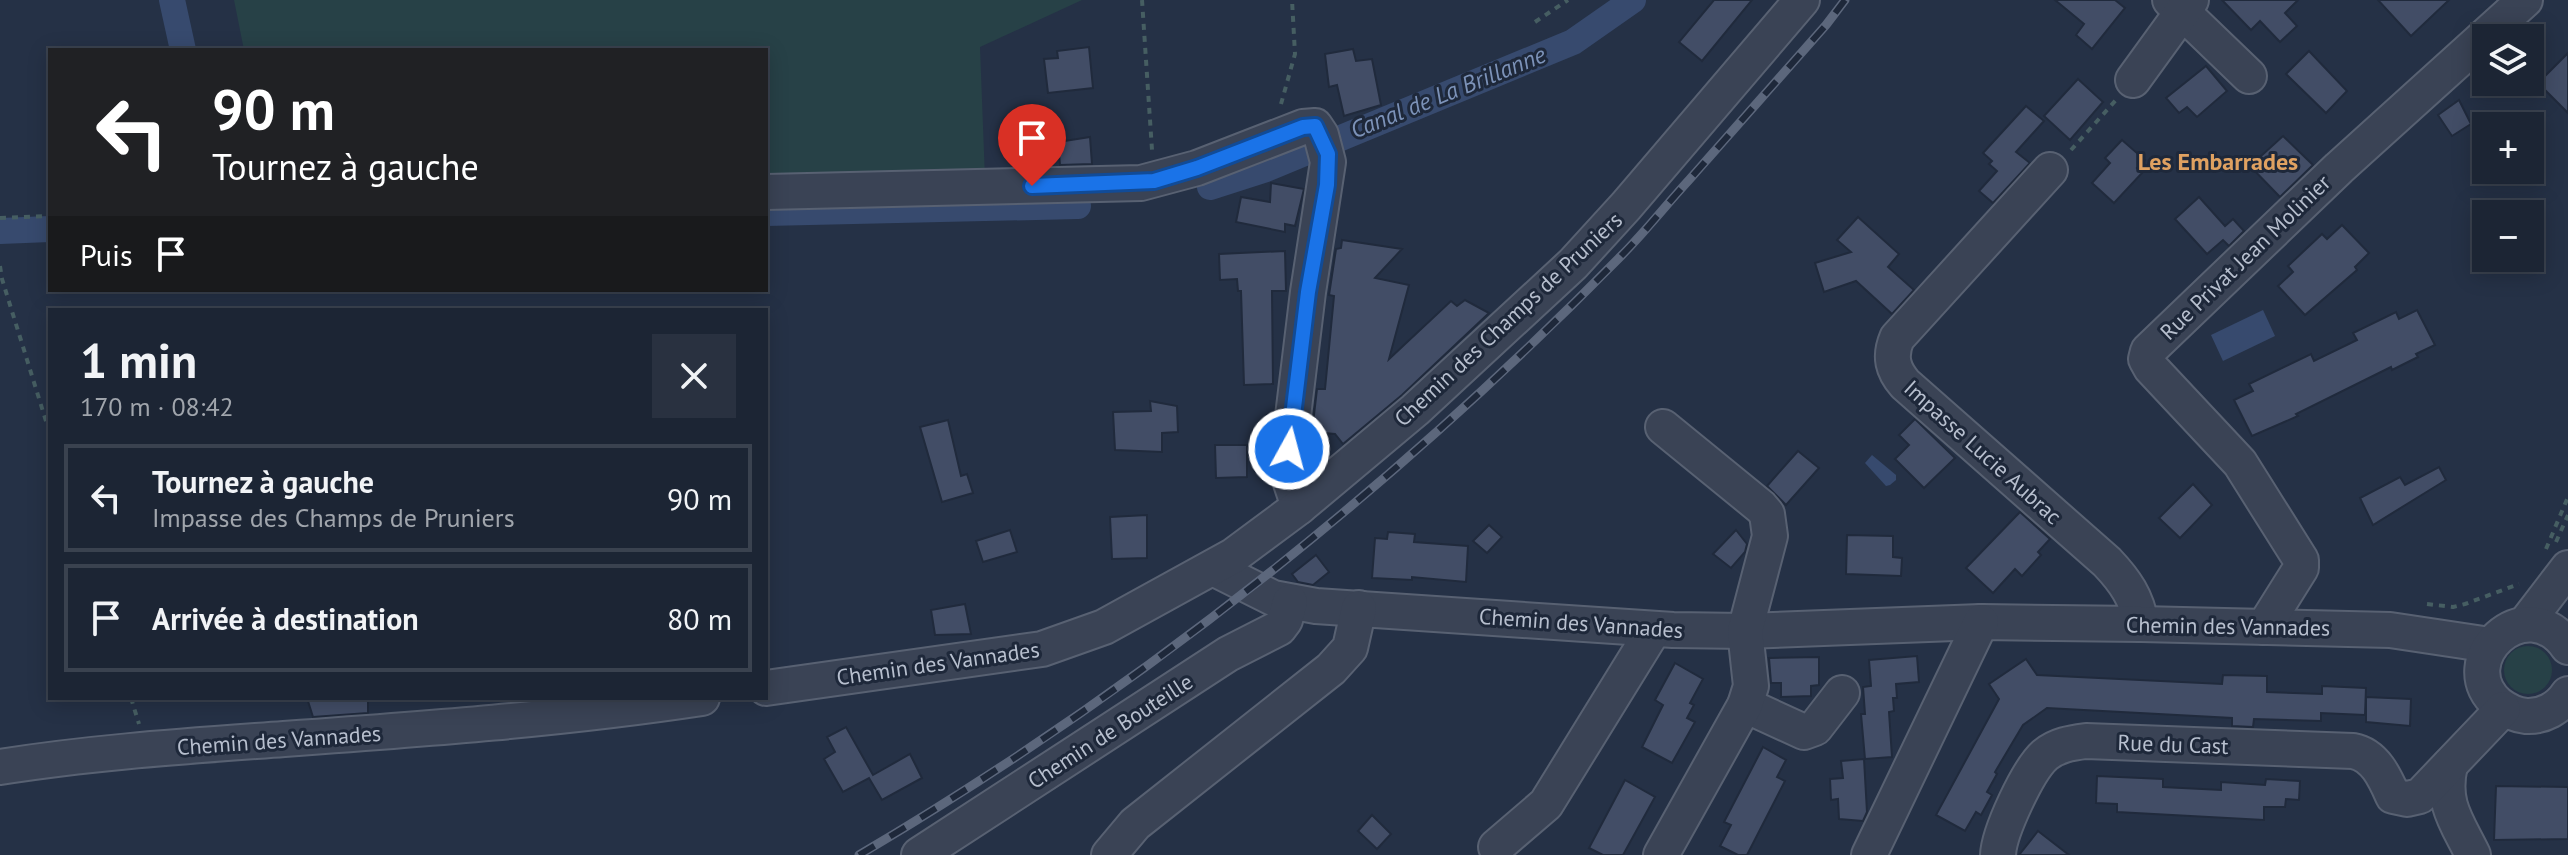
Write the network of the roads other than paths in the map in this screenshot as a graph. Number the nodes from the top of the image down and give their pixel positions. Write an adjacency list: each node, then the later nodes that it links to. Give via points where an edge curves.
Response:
1 (1802, 0): 9 (street, Chemin des Champs de Pruniers, via 1573,264 1415,410)
2 (2525, 0): 17 (street, Rue Privat Jean Molinier, via 2148,351 2151,368 2240,463 2301,560)
3 (2181, 4): 4 (street); 5 (street)
4 (2249, 76)
5 (2133, 80)
6 (2050, 170): 15 (street, Impasse Lucie Aubrac, via 1897,338 1894,368 1905,384 2107,562 2136,601)
7 (768, 192): 9 (street, via 1154,181 1315,126 1324,144 1327,185 1289,449 1290,480)
8 (1663, 427): 19 (street, via 1767,514 1768,548)
9 (1299, 507): 11 (street, Chemin des Champs de Pruniers)
10 (2555, 565): 16 (street); 20 (street)
11 (1213, 568): 12 (street, Chemin des Vannades); 22 (street, Chemin des Vannades, via 1104,627 1042,649)
12 (1290, 602): 13 (street, Chemin des Vannades); 31 (street, Chemin de Bouteille, via 1279,628 1228,654)
13 (1359, 608): 18 (street, Chemin des Vannades); 32 (street, via 1350,648 1331,669 1135,824)
14 (1981, 622): 15 (street, Chemin des Vannades); 19 (street, Chemin des Vannades); 34 (street)
15 (2141, 624): 17 (street, Chemin des Vannades)
16 (2525, 624): 20 (street, via 2552,630); 21 (street, via 2499,635)
17 (2264, 627): 21 (street, Chemin des Vannades, via 2390,630 2425,636)
18 (1654, 629): 19 (street, Chemin des Vannades); 30 (street, via 1546,804)
19 (1745, 631): 26 (street, via 1751,676)
20 (2565, 643)
21 (2486, 658): 27 (street, via 2485,686)
22 (768, 688)
23 (1842, 693): 26 (street, via 1815,728 1804,732)
24 (2566, 698): 27 (street, via 2553,709 2528,717)
25 (687, 700): 29 (street, Chemin des Vannades, via 524,722 169,748)
26 (1745, 705): 33 (street)
27 (2503, 709): 28 (street)
28 (2450, 765): 35 (street, Rue du Cast, via 2420,796 2407,799 2393,796 2383,774 2358,752 2073,742 2046,754 2033,771 2002,834); 36 (street, via 2447,802)
29 (0, 767)
30 (1496, 847)
31 (927, 853)
32 (1109, 855)
33 (1661, 855)
34 (1869, 855)
35 (1998, 855)
36 (2473, 855)

